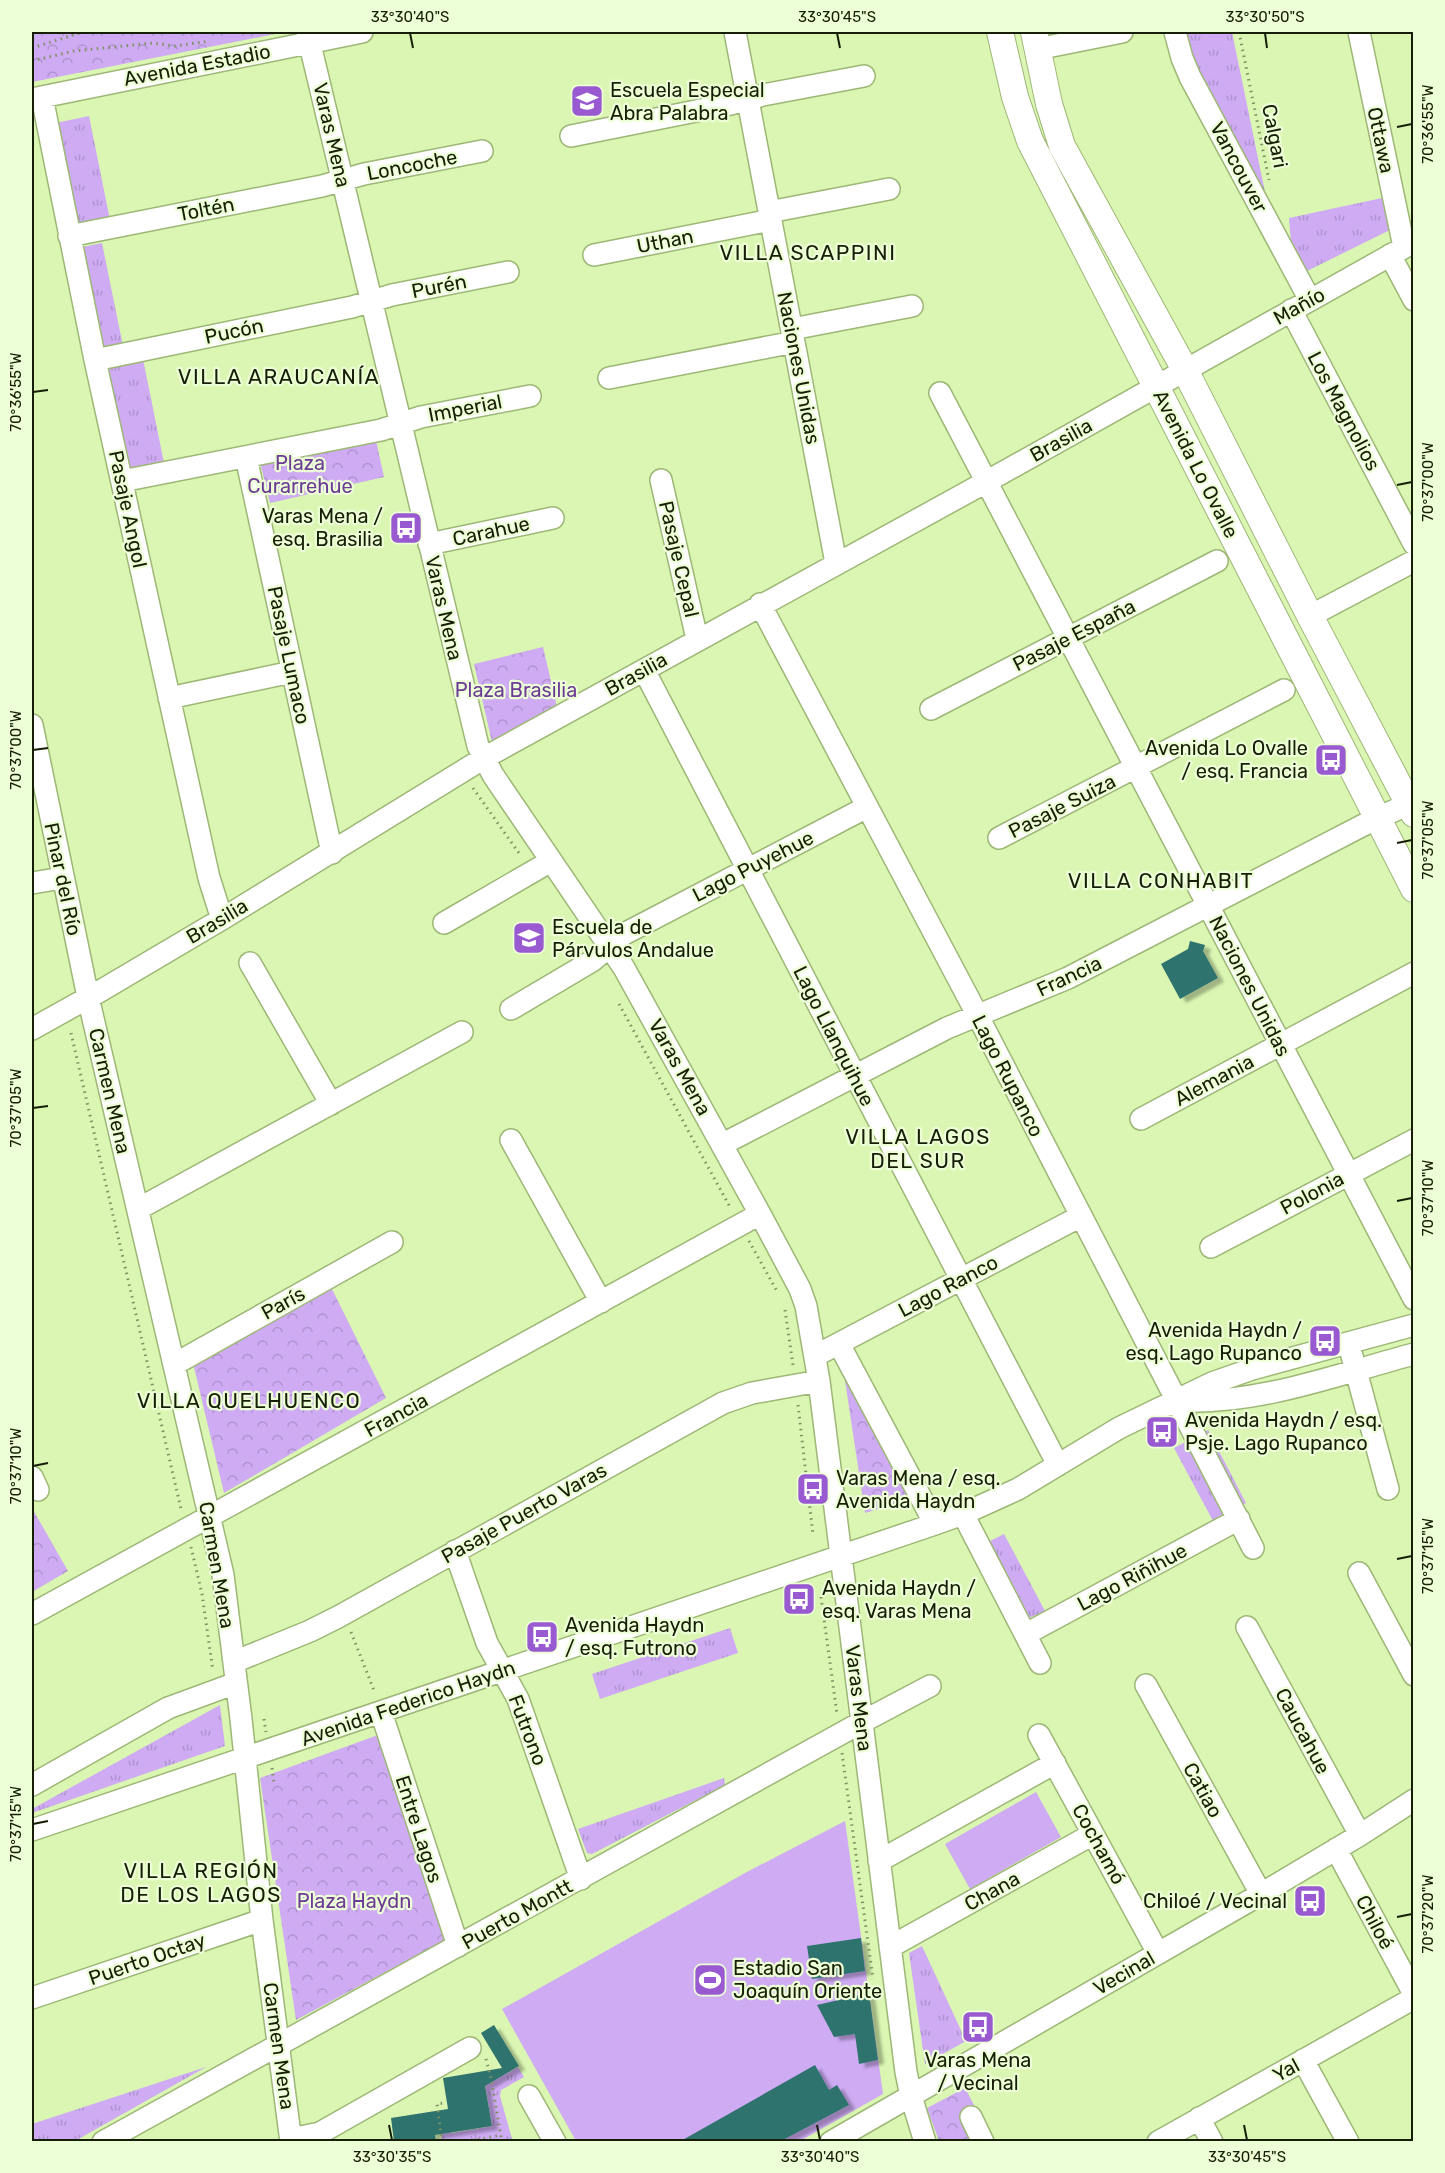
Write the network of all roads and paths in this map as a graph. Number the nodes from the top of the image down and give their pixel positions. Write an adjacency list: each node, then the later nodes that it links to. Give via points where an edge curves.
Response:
1 (83, 32): 12 (path)
2 (362, 32): 9 (street, Avenida Estadio)
3 (735, 32): 16 (street, Naciones Unidas)
4 (1000, 32): 35 (main road, Avenida Lo Ovalle, via 1030,141)
5 (1122, 32): 11 (street)
6 (1175, 32): 29 (street, Vancouver, via 1190,77)
7 (1239, 32): 21 (path, Calgari)
8 (1359, 32): 24 (street, Ottawa)
9 (308, 37): 15 (street, Avenida Estadio); 19 (street, Varas Mena)
10 (220, 40): 13 (path, via 85,50)
11 (1036, 40): 33 (main road, Avenida Lo Ovalle, via 1050,111 1062,146)
12 (32, 48)
13 (32, 61)
14 (864, 76): 16 (street)
15 (37, 98): 23 (street, Pasaje Angol)
16 (748, 99): 17 (street); 22 (street, Naciones Unidas)
17 (571, 136)
18 (482, 151): 19 (street, Loncoche)
19 (342, 180): 23 (street, Toltén); 28 (street, Varas Mena)
20 (889, 189): 22 (street, Uthan)
21 (1271, 190)
22 (770, 216): 25 (street, Uthan); 31 (street, Naciones Unidas)
23 (69, 236): 32 (street, Pasaje Angol)
24 (1403, 248): 27 (street, Ottawa); 29 (street, Mañío)
25 (594, 255)
26 (508, 272): 28 (street, Purén)
27 (1413, 300)
28 (372, 301): 32 (street, Pucón); 38 (street, Varas Mena)
29 (1301, 305): 33 (street, Mañío); 45 (street, Los Magnolios)
30 (912, 306): 31 (street)
31 (793, 336): 34 (street); 48 (street, Naciones Unidas)
32 (95, 360): 41 (street, Pasaje Angol)
33 (1185, 370): 35 (street, Brasilia); 50 (main road, Avenida Lo Ovalle)
34 (609, 378)
35 (1156, 386): 42 (street, Brasilia); 64 (main road, Avenida Lo Ovalle)
36 (940, 393): 42 (street, Naciones Unidas)
37 (530, 396): 38 (street, Imperial)
38 (400, 423): 39 (street, Imperial); 44 (street, Varas Mena)
39 (246, 457): 41 (street, Imperial); 54 (street, Pasaje Lumaco)
40 (661, 480): 52 (street, Pasaje Cepal)
41 (122, 482): 56 (street, Pasaje Angol)
42 (986, 482): 48 (street, Brasilia); 51 (street, Naciones Unidas)
43 (554, 518): 44 (street, Carahue)
44 (429, 544): 59 (street, Varas Mena, via 473,731)
45 (1413, 544)
46 (1216, 561): 51 (street, Pasaje España)
47 (1413, 561): 50 (street)
48 (836, 563): 49 (street, Brasilia)
49 (760, 604): 52 (street, Brasilia); 62 (street, Lago Rupanco)
50 (1310, 616): 63 (main road, Avenida Lo Ovalle)
51 (1068, 638): 57 (street, Pasaje España); 60 (street, Naciones Unidas)
52 (697, 639): 53 (street, Brasilia)
53 (644, 670): 59 (street, Brasilia); 68 (street, Lago Llanquihue)
54 (292, 672): 56 (street); 66 (street, Pasaje Lumaco)
55 (1284, 690): 60 (street, Pasaje Suiza)
56 (169, 698): 74 (street, Pasaje Angol, via 209,878)
57 (931, 709)
58 (32, 724): 70 (street, Pinar del Río)
59 (484, 758): 66 (street, Brasilia); 67 (street, Varas Mena)
60 (1136, 767): 65 (street, Pasaje Suiza); 73 (street, Naciones Unidas)
61 (472, 787): 69 (path)
62 (867, 807): 68 (street, Lago Puyehue); 82 (street, Lago Rupanco)
63 (1412, 808): 64 (street, Francia)
64 (1377, 818): 72 (main road, Avenida Lo Ovalle); 73 (street, Francia)
65 (999, 838)
66 (332, 853): 74 (street, Brasilia)
67 (551, 861): 69 (street); 76 (street, Varas Mena)
68 (747, 869): 76 (street, Lago Puyehue, via 624,934); 87 (street, Lago Llanquihue)
69 (532, 872): 75 (street)
70 (62, 878): 71 (street); 79 (street, Pinar del Río)
71 (32, 883)
72 (1413, 889)
73 (1208, 905): 82 (street, Francia, via 1054,985); 86 (street, Naciones Unidas)
74 (222, 919): 79 (street, Brasilia)
75 (444, 923)
76 (610, 946): 81 (street, Lago Puyehue); 92 (street, Varas Mena)
77 (250, 963): 88 (street)
78 (1413, 973): 86 (street, Alemania)
79 (88, 997): 83 (street, Brasilia); 94 (street, Carmen Mena)
80 (617, 1000): 97 (path)
81 (511, 1009)
82 (976, 1014): 87 (street, Francia); 96 (street, Lago Rupanco)
83 (32, 1029)
84 (462, 1032): 88 (street)
85 (71, 1033): 117 (path)
86 (1281, 1044): 89 (street, Alemania); 93 (street, Naciones Unidas)
87 (855, 1075): 92 (street, Francia); 100 (street, Lago Llanquihue)
88 (331, 1104): 94 (street)
89 (1141, 1119)
90 (511, 1140): 103 (street)
91 (1413, 1140): 93 (street, Polonia)
92 (723, 1144): 95 (street, Varas Mena)
93 (1348, 1174): 99 (street, Polonia); 102 (street, Naciones Unidas)
94 (138, 1209): 110 (street, Carmen Mena)
95 (760, 1214): 97 (street, Francia); 109 (street, Varas Mena, via 800,1289)
96 (1081, 1216): 100 (street, Lago Ranco); 114 (street, Lago Rupanco)
97 (740, 1225): 101 (path); 103 (street, Francia)
98 (392, 1242): 110 (street, París)
99 (1211, 1247)
100 (961, 1279): 107 (street, Lago Ranco); 115 (street, Lago Llanquihue)
101 (779, 1294)
102 (1413, 1299)
103 (601, 1302): 119 (street, Francia)
104 (784, 1304): 113 (path)
105 (1413, 1325): 106 (street, Avenida Federico Haydn)
106 (1349, 1343): 111 (street); 114 (street, Avenida Federico Haydn, via 1232,1376)
107 (839, 1344): 109 (street, Lago Ranco); 121 (street)
108 (1413, 1354): 111 (street, Avenida Federico Haydn)
109 (815, 1356): 112 (street, Varas Mena)
110 (174, 1364): 119 (street, Carmen Mena)
111 (1355, 1370): 114 (street, Avenida Federico Haydn, via 1239,1399); 116 (street)
112 (819, 1381): 113 (street, Pasaje Puerto Varas); 125 (street, Varas Mena)
113 (796, 1385): 122 (path); 124 (street, Pasaje Puerto Varas, via 723,1403)
114 (1178, 1401): 115 (street, Avenida Federico Haydn, via 1119,1428); 120 (street, Lago Rupanco)
115 (1058, 1465): 118 (street, Avenida Federico Haydn)
116 (1388, 1489)
117 (181, 1509)
118 (963, 1514): 121 (street, Avenida Federico Haydn); 131 (street)
119 (210, 1515): 129 (street, Francia); 132 (street, Carmen Mena, via 223,1575)
120 (1239, 1520): 123 (street, Lago Rupanco); 131 (street, Lago Riñihue)
121 (935, 1524): 125 (street, Avenida Federico Haydn)
122 (813, 1535)
123 (1253, 1548)
124 (455, 1551): 128 (street, Pasaje Puerto Varas); 134 (street, Futrono, via 487,1643)
125 (840, 1557): 134 (street, Avenida Federico Haydn); 140 (street, Varas Mena)
126 (1359, 1573): 135 (street)
127 (821, 1597): 141 (path)
128 (344, 1613): 132 (street, Pasaje Puerto Varas); 139 (path)
129 (32, 1614)
130 (1246, 1627): 149 (street, Caucahue)
131 (1026, 1634): 133 (street)
132 (234, 1662): 136 (street, Carmen Mena)
133 (1040, 1662)
134 (502, 1671): 139 (street, Avenida Federico Haydn); 152 (street, Futrono, via 518,1699)
135 (1413, 1675)
136 (236, 1683): 143 (street, Carmen Mena); 145 (street, via 168,1708)
137 (1146, 1685): 153 (street, Catiao)
138 (930, 1686): 140 (street, Puerto Montt)
139 (381, 1712): 143 (street, Avenida Federico Haydn); 155 (street, Entre Lagos)
140 (862, 1722): 141 (street, Puerto Montt); 151 (street, Varas Mena)
141 (840, 1734): 152 (street, Puerto Montt); 158 (path)
142 (1039, 1735): 144 (street, Cochamó)
143 (244, 1758): 147 (street, Avenida Federico Haydn); 154 (street, Carmen Mena)
144 (1055, 1763): 148 (street, Cochamó); 151 (street)
145 (32, 1785)
146 (1413, 1800): 149 (street, Vecinal)
147 (32, 1830)
148 (1093, 1834): 156 (street, Chana); 157 (street, Cochamó)
149 (1360, 1835): 150 (street, Vecinal)
150 (1336, 1849): 153 (street, Vecinal); 159 (street, Chiloé)
151 (879, 1861): 156 (street, Varas Mena)
152 (581, 1878): 155 (street, Puerto Montt)
153 (1261, 1894): 157 (street, Vecinal)
154 (262, 1920): 160 (street, Puerto Octay); 162 (street, Carmen Mena)
155 (458, 1946): 162 (street, Puerto Montt)
156 (890, 1947): 166 (street, Varas Mena)
157 (1158, 1953): 166 (street, Vecinal)
158 (873, 1980)
159 (1413, 1994)
160 (32, 1998)
161 (1413, 1998): 164 (street, Yal)
162 (279, 2046): 171 (street, Carmen Mena); 172 (street, Puerto Montt)
163 (470, 2048): 170 (path, via 485,2057); 171 (street, via 320,2133)
164 (1303, 2060): 169 (street, Yal); 182 (street)
165 (529, 2096): 176 (street)
166 (911, 2096): 177 (street, Vecinal); 178 (street, Varas Mena)
167 (444, 2103): 173 (path, via 437,2104)
168 (971, 2117): 179 (street)
169 (1199, 2118): 180 (street, Yal); 181 (street)
170 (501, 2135): 174 (path); 175 (path)
171 (291, 2140)
172 (103, 2142)
173 (442, 2142)
174 (466, 2142)
175 (502, 2142)
176 (555, 2142)
177 (831, 2142)
178 (925, 2142)
179 (983, 2142)
180 (1158, 2142)
181 (1212, 2142)
182 (1348, 2142)

